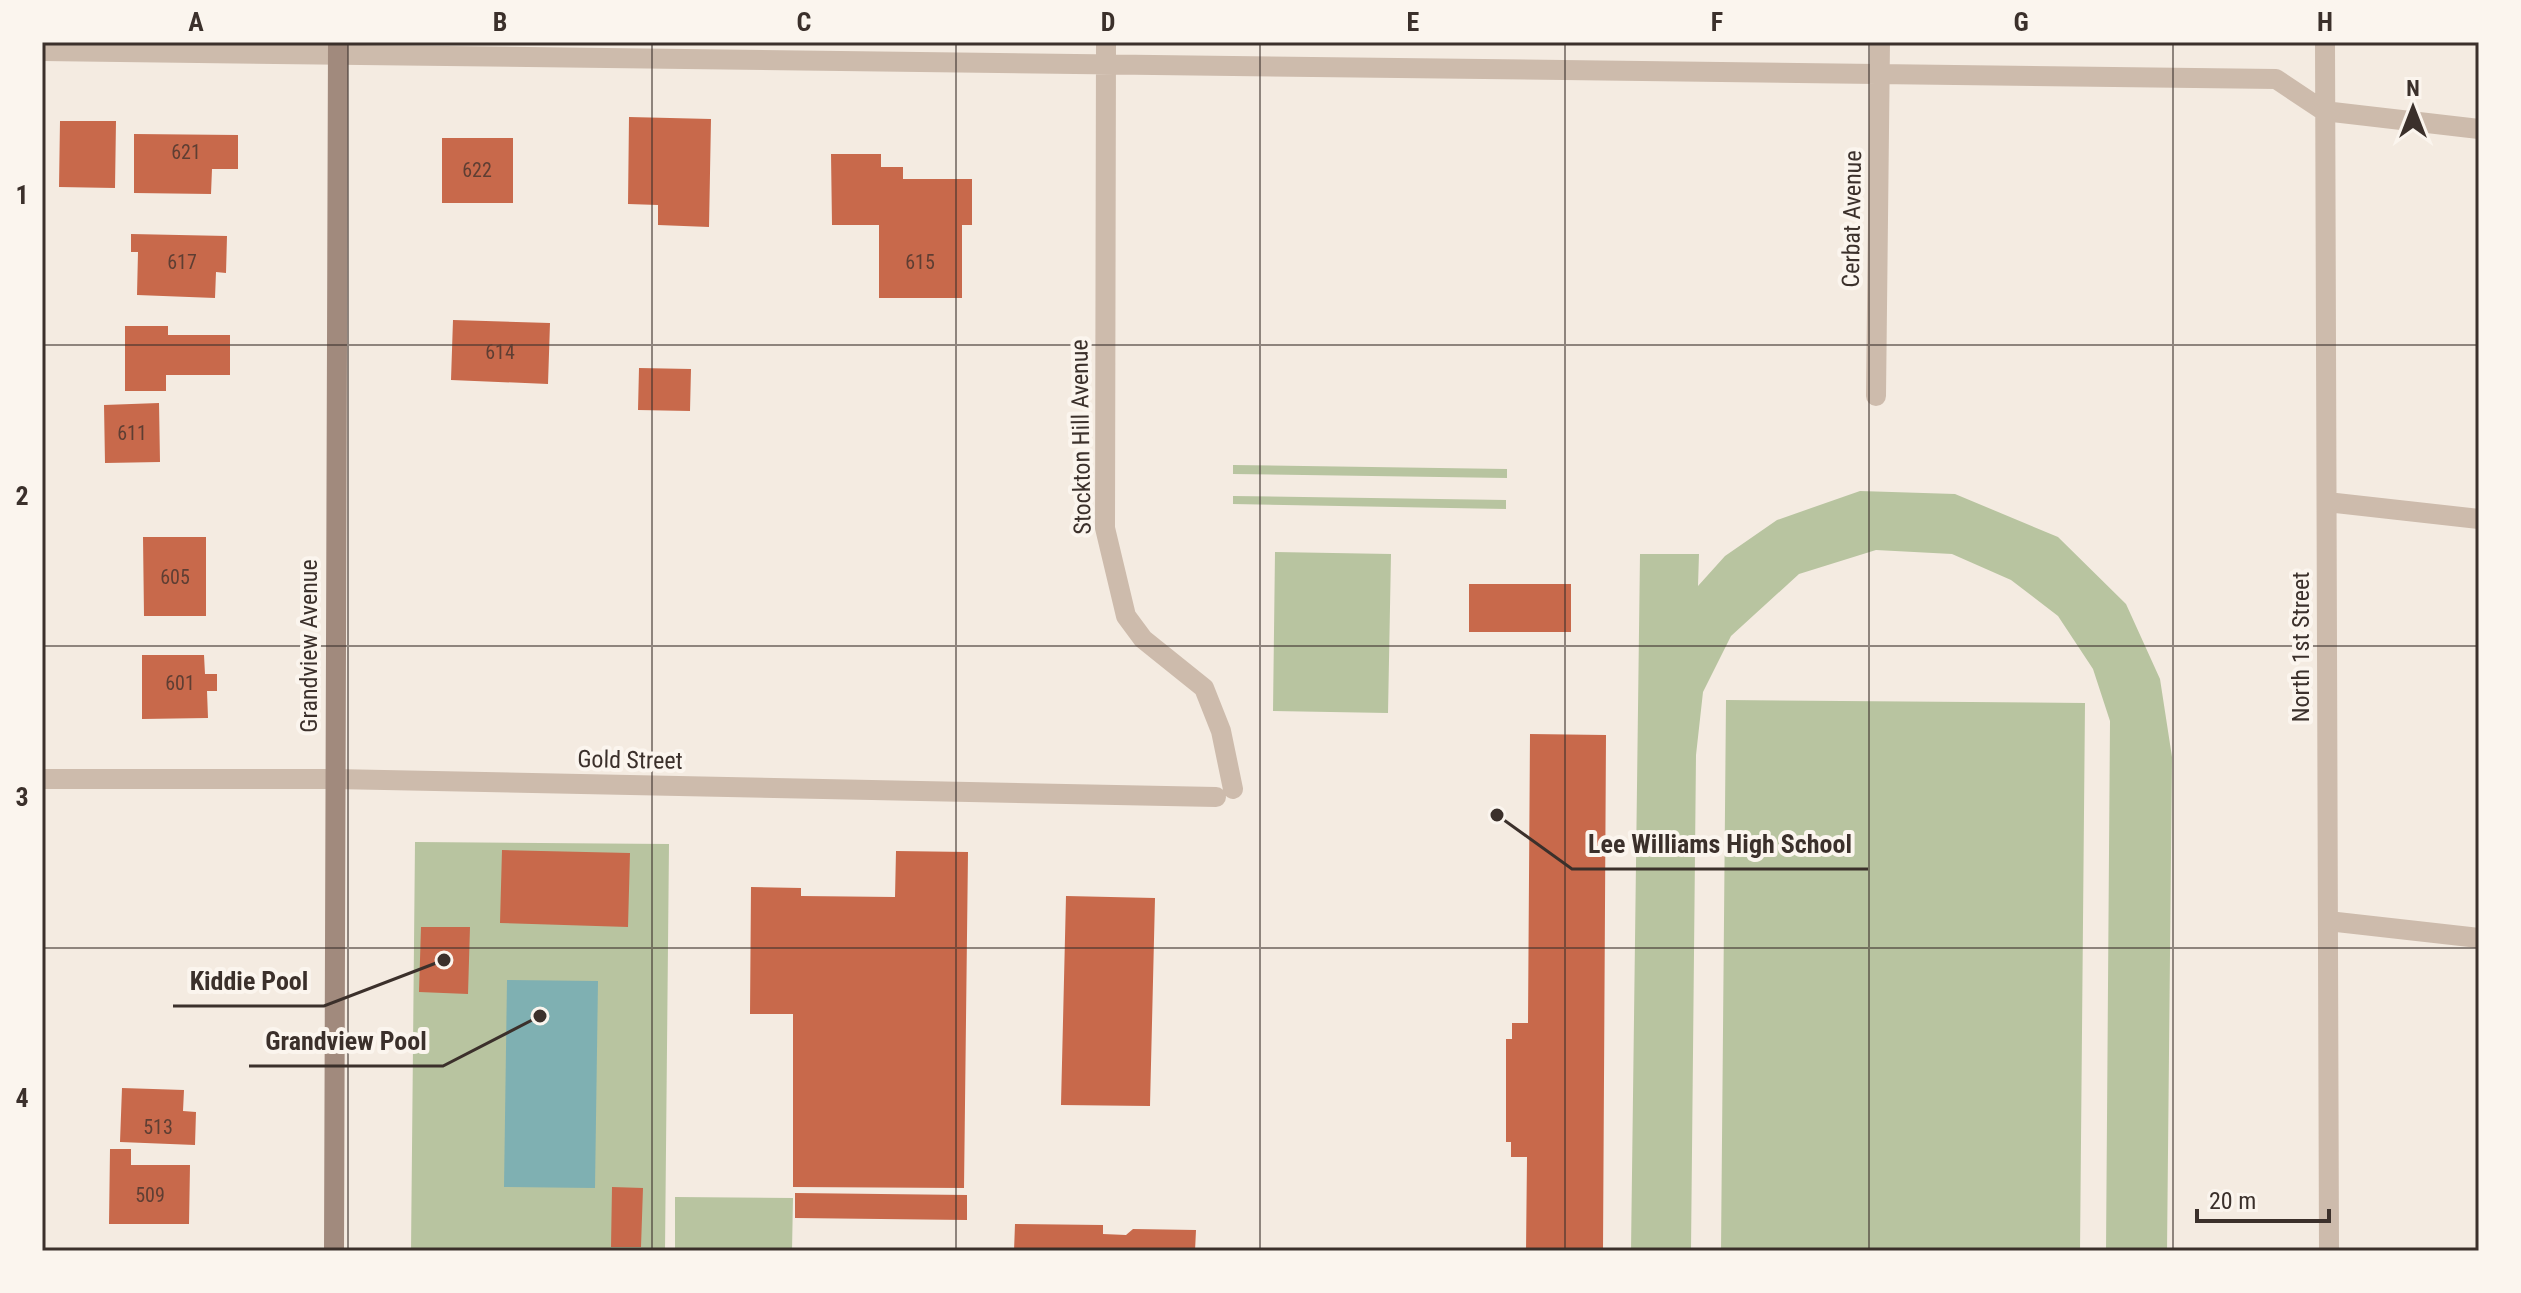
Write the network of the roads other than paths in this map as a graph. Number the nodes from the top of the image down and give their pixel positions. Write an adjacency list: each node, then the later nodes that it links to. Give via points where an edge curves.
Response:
1 (1106, 42): 6 (street, Stockton Hill Avenue)
2 (1880, 42): 7 (street, Cerbat Avenue)
3 (2325, 42): 8 (street, North 1st Street)
4 (338, 49): 5 (street); 6 (street); 14 (main road, Grandview Avenue)
5 (42, 51)
6 (1106, 63): 7 (street); 15 (street, Stockton Hill Avenue, via 1105,528 1126,616 1143,639 1204,688 1221,731)
7 (1879, 74): 8 (street, via 2276,79); 10 (street, Cerbat Avenue)
8 (2324, 111): 9 (street); 11 (street, North 1st Street)
9 (2479, 129)
10 (1876, 396)
11 (2327, 502): 12 (street); 16 (street, North 1st Street)
12 (2479, 519)
13 (42, 779): 14 (street, Gold Street)
14 (334, 779): 15 (street, Gold Street); 18 (main road, Grandview Avenue)
15 (1225, 793)
16 (2328, 921): 17 (street); 19 (street, North 1st Street)
17 (2479, 938)
18 (334, 1251)
19 (2329, 1251)

